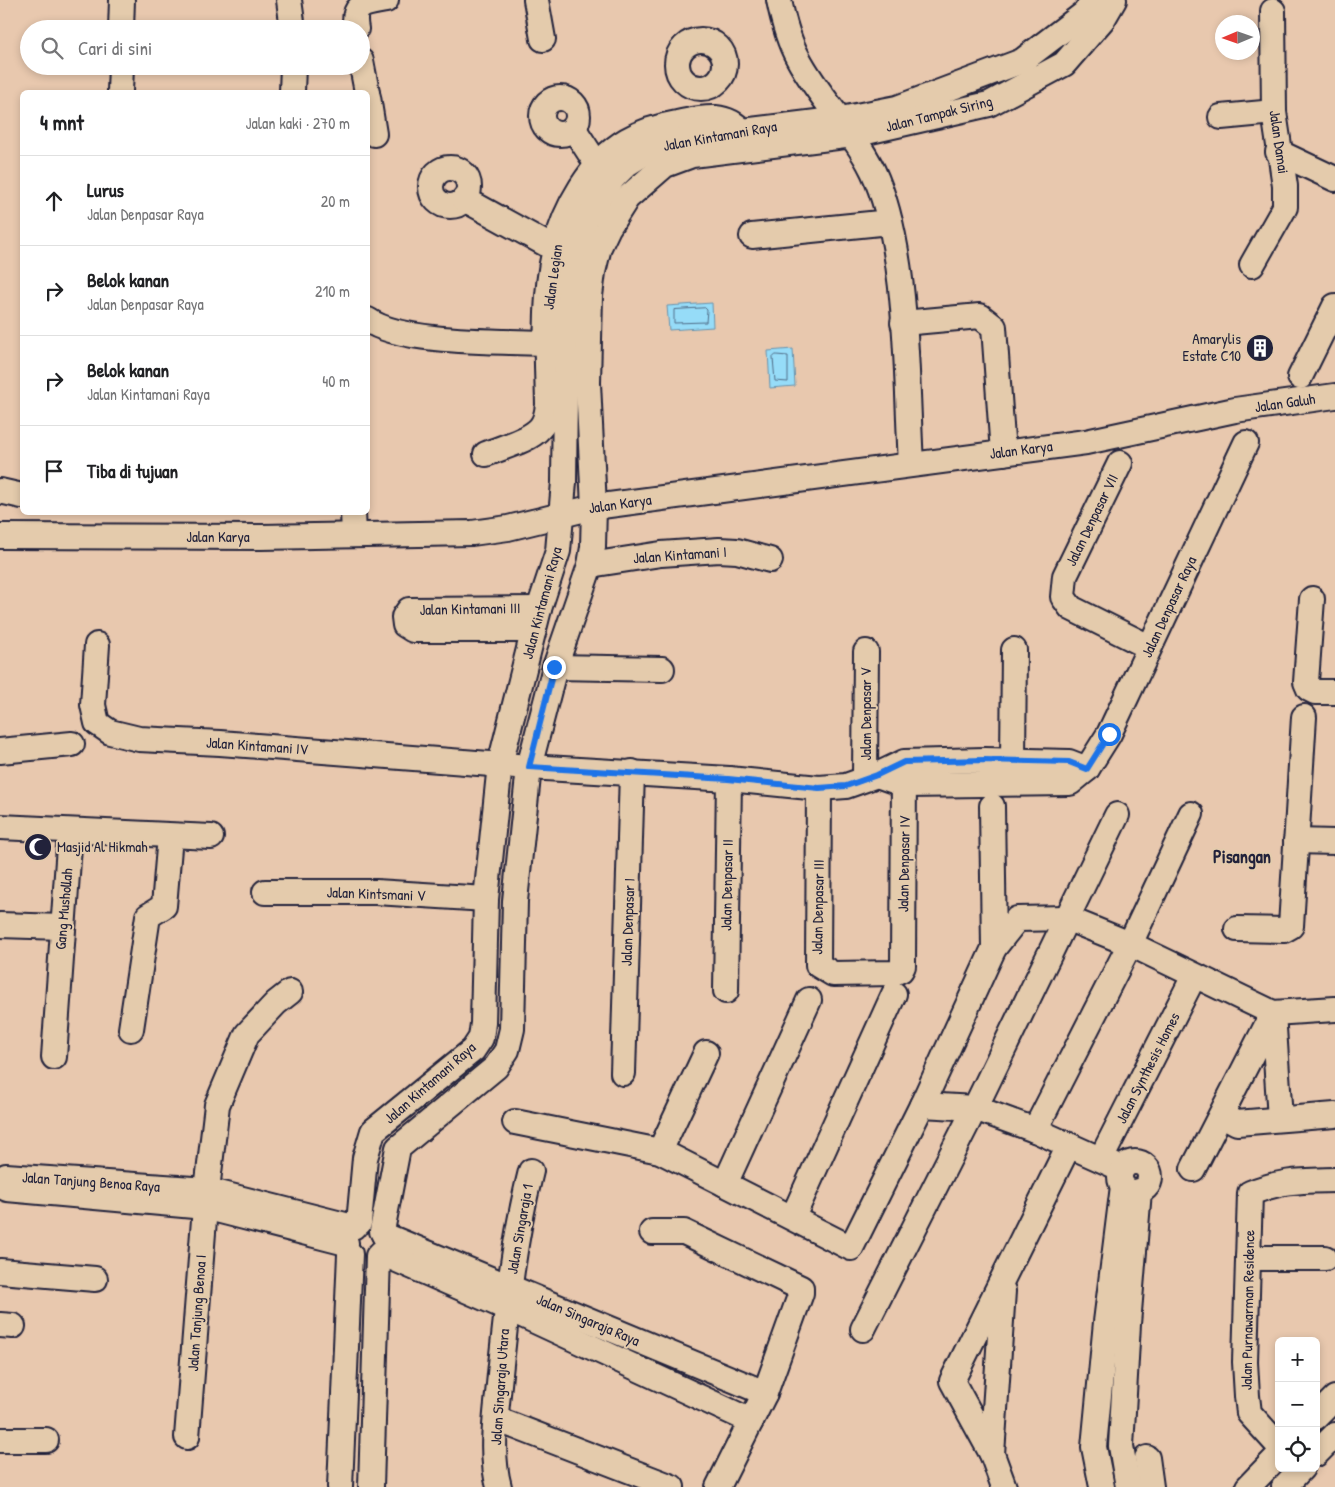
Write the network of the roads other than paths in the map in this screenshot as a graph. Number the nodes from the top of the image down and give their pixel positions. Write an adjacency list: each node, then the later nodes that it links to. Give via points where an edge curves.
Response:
1 (122, 0): 9 (street)
2 (289, 0): 10 (street)
3 (386, 0): 11 (street, via 364,4 357,9)
4 (536, 0): 12 (street)
5 (779, 0): 24 (street, via 797,57 817,90)
6 (1092, 0): 24 (street, Jalan Tampak Siring, via 1086,13 1022,61)
7 (1114, 0): 24 (street, Jalan Tampak Siring, via 1103,19 1064,64 989,104)
8 (1273, 11): 21 (street, Jalan Damai)
9 (121, 20)
10 (292, 20)
11 (354, 20)
12 (543, 39)
13 (120, 75): 17 (street)
14 (293, 75): 18 (street)
15 (364, 75): 19 (street)
16 (701, 88): 22 (street)
17 (120, 90)
18 (292, 90)
19 (367, 90)
20 (370, 109): 26 (street)
21 (1274, 112): 23 (street); 28 (street, Jalan Damai)
22 (708, 117): 27 (street, Jalan Legian, via 724,118); 29 (street, Jalan Legian, via 645,131 626,141)
23 (1221, 117)
24 (847, 127): 27 (street, Jalan Tampak Siring); 32 (street, via 874,172)
25 (574, 129): 29 (street)
26 (374, 134)
27 (748, 139): 50 (street, Jalan Kintamani Raya, via 665,165 627,198 599,247 590,296 588,383); 51 (street, Jalan Kintamani Raya, via 675,141 654,148 638,156 613,178 598,200 578,249 571,289)
28 (1278, 152): 30 (street); 35 (street, Jalan Damai, via 1285,186 1285,207)
29 (598, 166): 34 (street, Jalan Legian, via 570,207)
30 (1335, 179)
31 (464, 199): 34 (street)
32 (890, 222): 33 (street); 38 (street)
33 (752, 236)
34 (555, 249): 39 (street, Jalan Legian, via 549,289)
35 (1252, 265)
36 (1335, 306): 40 (street)
37 (370, 321): 39 (street, via 390,330 432,336)
38 (903, 323): 44 (street, via 980,316 994,327); 47 (street)
39 (547, 343): 45 (street, Jalan Legian, via 548,405 541,427 531,435)
40 (1300, 377)
41 (1335, 396): 42 (street, Jalan Galuh)
42 (1235, 410): 44 (street, Jalan Karya, via 1086,442)
43 (1246, 443): 60 (street, Jalan Denpasar Raya)
44 (1003, 453): 47 (street, Jalan Karya)
45 (486, 454)
46 (1120, 463): 60 (street, Jalan Denpasar VII, via 1065,576 1063,597 1071,608)
47 (911, 464): 50 (street, Jalan Karya)
48 (0, 491): 49 (street)
49 (20, 496)
50 (594, 507): 51 (street, Jalan Karya); 55 (street, Jalan Kintamani Raya)
51 (562, 514): 52 (street, Jalan Karya, via 508,528 472,532); 58 (street, Jalan Kintamani Raya, via 558,550)
52 (354, 524): 53 (street, Jalan Karya, via 261,537)
53 (0, 536)
54 (770, 560): 55 (street, Jalan Kintamani I, via 719,550 661,554)
55 (590, 565): 63 (street, Jalan Kintamani Raya)
56 (1312, 599): 65 (street, via 1306,682 1315,692)
57 (404, 617): 58 (street, Jalan Kintamani III, via 409,610)
58 (537, 620): 70 (street, Jalan Kintamani Raya)
59 (96, 645): 70 (street, Jalan Kintamani IV, via 92,705 97,723 110,732 139,739)
60 (1149, 648): 72 (street, Jalan Denpasar Raya, via 1109,734)
61 (1014, 650): 69 (street)
62 (866, 652): 75 (street, Jalan Denpasar V)
63 (554, 667): 64 (street); 71 (street, Jalan Kintamani Raya)
64 (662, 669)
65 (1335, 692)
66 (1304, 718): 85 (street)
67 (72, 744): 68 (street)
68 (0, 751)
69 (1012, 760): 72 (street, Jalan Denpasar Raya, via 1069,762); 74 (street, Jalan Denpasar Raya)
70 (500, 764): 71 (street); 89 (street, Jalan Kintamani Raya)
71 (529, 767): 73 (street); 109 (street, Jalan Kintamani Raya, via 515,901 512,1029 507,1050)
72 (1087, 769): 74 (street, Jalan Denpasar Raya, via 1070,783)
73 (632, 772): 76 (street); 110 (street, Jalan Denpasar I)
74 (904, 773): 75 (street, Jalan Denpasar Raya); 97 (street, Jalan Denpasar IV)
75 (871, 776): 77 (street, via 846,786)
76 (728, 779): 77 (street); 100 (street, Jalan Denpasar II)
77 (819, 788): 97 (street, Jalan Denpasar III, via 818,965 833,974 894,973)
78 (992, 806): 88 (street)
79 (1191, 814): 95 (street)
80 (1117, 815): 90 (street)
81 (0, 827): 82 (street)
82 (70, 832): 83 (street); 93 (street, Gang Mushollah)
83 (170, 836): 84 (street); 105 (street, via 164,906 148,916)
84 (211, 837)
85 (1296, 841): 86 (street); 94 (street, via 1291,926 1284,930)
86 (1335, 842)
87 (265, 892): 89 (street, Jalan Kintsmani V, via 376,892)
88 (993, 894): 91 (street); 96 (street)
89 (486, 900): 106 (street, Jalan Kintamani Raya, via 483,1023)
90 (1066, 918): 91 (street); 95 (street); 112 (street)
91 (1018, 919): 96 (street)
92 (0, 925): 93 (street)
93 (62, 927): 108 (street, Gang Mushollah)
94 (1237, 929)
95 (1130, 944): 98 (street); 117 (street)
96 (994, 948): 111 (street)
97 (903, 966)
98 (1194, 976): 104 (street); 122 (street, Jalan Synthesis Homes)
99 (290, 992): 125 (street, Jalan Tanjung Benoa I, via 247,1034 217,1105)
100 (726, 992)
101 (894, 994): 126 (street)
102 (810, 1000): 124 (street)
103 (1335, 1009): 104 (street)
104 (1273, 1013): 114 (street); 115 (street)
105 (131, 1029)
106 (473, 1050): 109 (street); 128 (street, Jalan Kintamani Raya, via 373,1131 365,1158)
107 (706, 1053): 119 (street)
108 (54, 1057)
109 (496, 1067): 129 (street, Jalan Kintamani Raya, via 398,1148)
110 (623, 1073)
111 (922, 1105): 112 (street); 126 (street, via 851,1248)
112 (975, 1108): 117 (street); 137 (street)
113 (1335, 1115): 115 (street)
114 (1222, 1116): 115 (street, via 1237,1122); 120 (street)
115 (1280, 1119)
116 (515, 1122): 119 (street)
117 (1035, 1130): 118 (street)
118 (1069, 1145): 122 (street); 134 (street)
119 (660, 1151): 124 (street)
120 (1193, 1169)
121 (531, 1171): 135 (street, Jalan Singaraja 1, via 521,1209)
122 (1121, 1176): 136 (street)
123 (1335, 1180): 130 (street, Jalan Purnawarman Residence, via 1276,1183 1250,1193)
124 (725, 1184): 126 (street)
125 (206, 1199): 125 (street, Jalan Tanjung Benoa Raya, via 7,1189 2,1182 6,1176); 128 (street, Jalan Tanjung Benoa Raya); 146 (street, Jalan Tanjung Benoa I)
126 (793, 1217)
127 (652, 1232): 140 (street, via 684,1232 801,1288)
128 (352, 1237): 129 (street, Jalan Singaraja Raya, via 372,1223); 129 (street, via 364,1261); 157 (street, Jalan Kintamani Raya)
129 (381, 1244): 135 (street, Jalan Singaraja Raya); 158 (street, Jalan Kintamani Raya)
130 (1248, 1258): 131 (street); 149 (street, Jalan Purnawarman Residence, via 1245,1362 1249,1413)
131 (1325, 1258)
132 (0, 1271): 133 (street)
133 (95, 1279)
134 (1004, 1280): 153 (street); 153 (street, via 952,1381)
135 (508, 1298): 138 (street, Jalan Singaraja Raya); 139 (street, Jalan Singaraja Raya); 143 (street, Jalan Singaraja Utara)
136 (1117, 1323): 150 (street); 151 (street)
137 (863, 1329)
138 (657, 1349): 139 (street); 140 (street, Jalan Singaraja Raya)
139 (645, 1372): 144 (street, Jalan Singaraja Raya)
140 (764, 1393): 144 (street)
141 (1335, 1398): 142 (street)
142 (1320, 1413)
143 (496, 1419): 159 (street, Jalan Singaraja Utara, via 495,1471); 160 (street)
144 (751, 1421): 161 (street)
145 (1335, 1435): 152 (street)
146 (187, 1437)
147 (0, 1440): 148 (street)
148 (46, 1440)
149 (1275, 1442)
150 (1121, 1446): 151 (street); 164 (street)
151 (1094, 1447): 163 (street)
152 (1320, 1450)
153 (992, 1454): 162 (street)
154 (1146, 1458): 165 (street)
155 (1275, 1459): 166 (street)
156 (1298, 1472): 167 (street)
157 (340, 1487)
158 (371, 1487)
159 (499, 1487)
160 (672, 1487)
161 (718, 1487)
162 (1004, 1487)
163 (1102, 1487)
164 (1128, 1487)
165 (1151, 1487)
166 (1248, 1487)
167 (1284, 1487)

